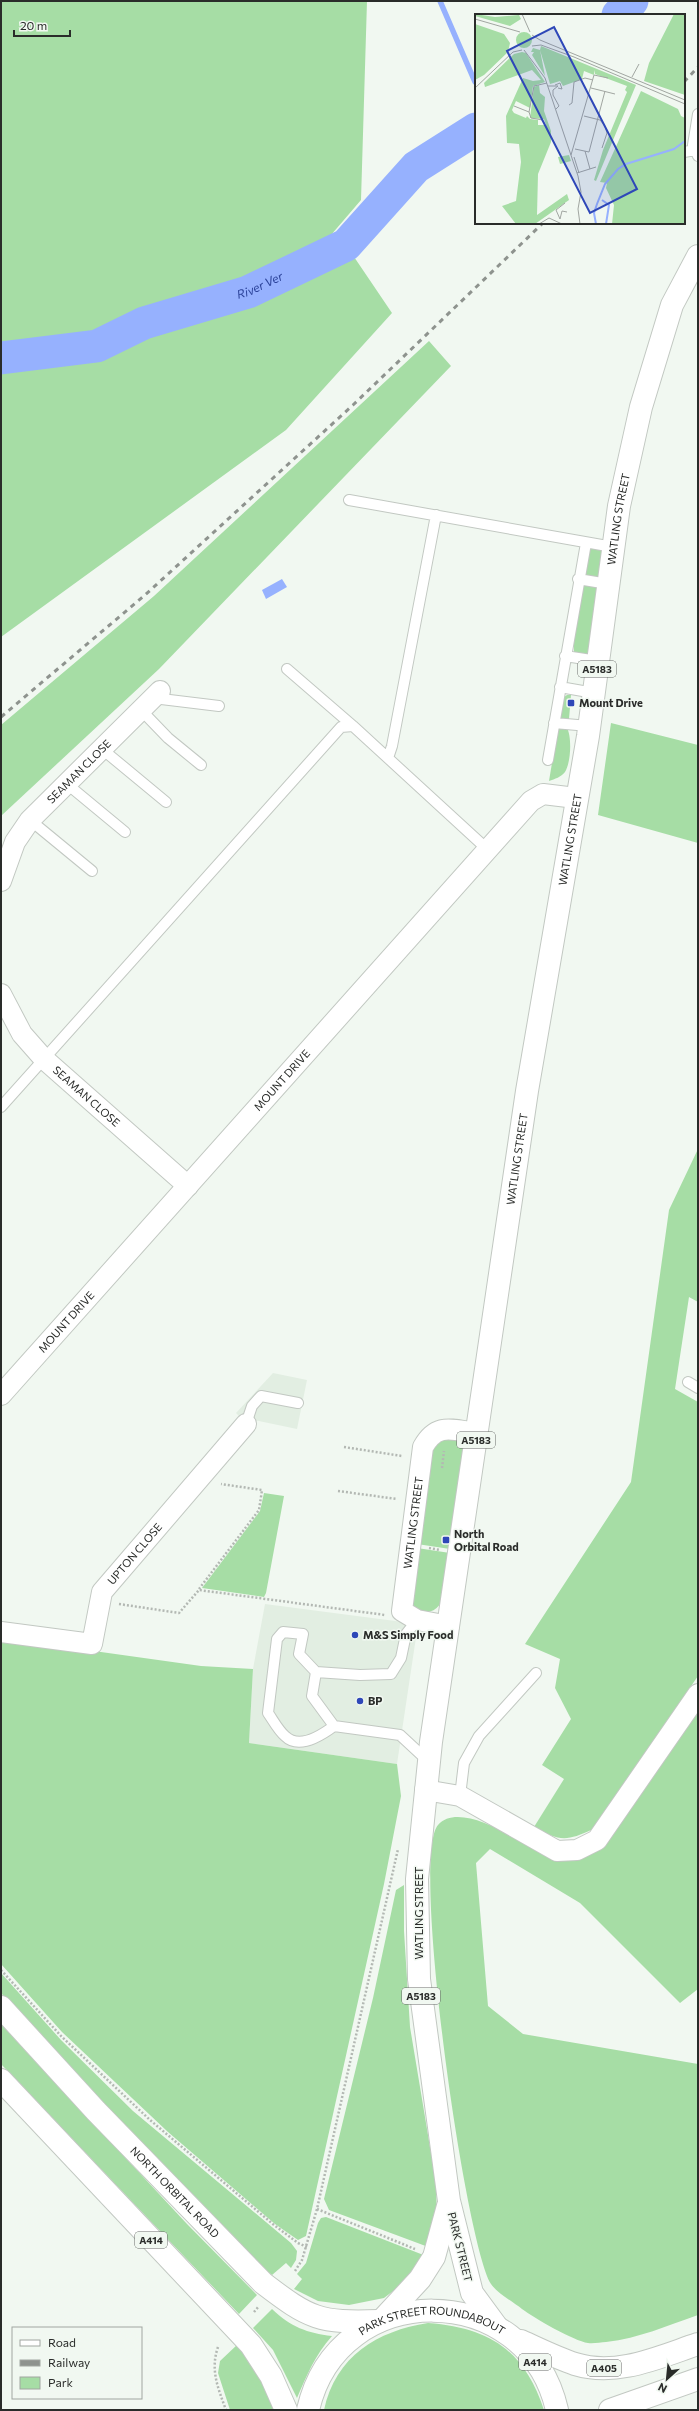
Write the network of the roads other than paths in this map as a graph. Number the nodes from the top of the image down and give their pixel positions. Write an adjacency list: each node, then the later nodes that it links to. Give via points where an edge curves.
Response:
1 (698, 114): 3 (lane, via 693,145)
2 (685, 152): 3 (lane)
3 (697, 153)
4 (698, 256): 8 (main road, WATLING STREET / A5183, via 672,305 641,406)
5 (349, 500): 6 (lane)
6 (436, 515): 7 (lane); 22 (lane)
7 (586, 542): 8 (lane); 9 (lane)
8 (613, 548): 10 (main road, WATLING STREET / A5183)
9 (578, 579): 10 (lane); 11 (lane)
10 (608, 584): 12 (main road, WATLING STREET / A5183)
11 (565, 656): 12 (lane); 14 (lane)
12 (598, 661): 15 (main road, WATLING STREET / A5183)
13 (287, 669): 19 (lane)
14 (560, 687): 15 (lane); 18 (lane)
15 (594, 693): 20 (main road, WATLING STREET / A5183)
16 (151, 700): 17 (lane); 21 (street, SEAMAN CLOSE); 24 (lane, via 168,738)
17 (219, 706)
18 (554, 723): 20 (lane); 23 (lane)
19 (353, 726): 22 (lane); 34 (lane, via 340,727)
20 (589, 726): 26 (main road, WATLING STREET / A5183)
21 (102, 749): 25 (street, SEAMAN CLOSE); 27 (lane)
22 (388, 758): 30 (lane)
23 (548, 760)
24 (201, 766)
25 (67, 784): 28 (street, SEAMAN CLOSE); 29 (lane)
26 (576, 798): 30 (street, MOUNT DRIVE, via 543,794 531,801); 42 (main road, WATLING STREET / A5183, via 527,1091)
27 (166, 802)
28 (30, 820): 31 (lane); 32 (street, SEAMAN CLOSE, via 15,842)
29 (125, 832)
30 (486, 849): 36 (street, MOUNT DRIVE)
31 (92, 870)
32 (1, 881)
33 (1, 994): 34 (street, SEAMAN CLOSE, via 22,1034)
34 (44, 1059): 35 (lane); 36 (street, SEAMAN CLOSE)
35 (1, 1107)
36 (188, 1186): 39 (street, MOUNT DRIVE)
37 (688, 1382): 38 (lane)
38 (698, 1388)
39 (1, 1395)
40 (298, 1403): 41 (lane, via 261,1396 252,1406)
41 (246, 1424): 45 (street, UPTON CLOSE, via 102,1592 92,1644)
42 (477, 1433): 43 (street, WATLING STREET, via 438,1430 430,1435 423,1447 401,1605 402,1611); 44 (main road, WATLING STREET / A5183)
43 (412, 1618): 44 (street); 46 (lane, via 401,1658 391,1674)
44 (450, 1626): 50 (main road, WATLING STREET / A5183)
45 (1, 1632)
46 (316, 1672): 49 (lane, via 312,1696); 49 (lane, via 299,1654 304,1634 283,1632 277,1639 269,1685 268,1713 285,1737 296,1741 315,1739)
47 (536, 1674): 52 (lane, via 479,1736 464,1763)
48 (698, 1694): 52 (street, via 597,1840 577,1850 557,1851)
49 (334, 1726): 50 (lane, via 400,1735)
50 (429, 1762): 51 (main road, WATLING STREET / A5183)
51 (425, 1790): 52 (street); 55 (main road, WATLING STREET / A5183, via 417,1879 419,1979)
52 (460, 1796)
53 (1, 2007): 56 (main road, NORTH ORBITAL ROAD / A414, via 96,2111 263,2283 291,2305 309,2315 344,2322)
54 (1, 2080): 60 (main road, A414, via 251,2345 272,2376)
55 (449, 2201): 56 (main road, PARK STREET / A5183, via 434,2257 420,2279); 57 (main road, PARK STREET / A5183, via 470,2287 479,2304)
56 (381, 2320): 57 (main road, PARK STREET ROUNDABOUT / A414, via 421,2310 442,2310 468,2314); 61 (main road, PARK STREET ROUNDABOUT / A414, via 358,2333 330,2360 319,2378)
57 (505, 2332): 58 (main road, A405, via 576,2364 595,2368 640,2364); 62 (main road, PARK STREET ROUNDABOUT / A414, via 531,2356 544,2375)
58 (698, 2344)
59 (698, 2379): 63 (main road)
60 (286, 2410)
61 (308, 2410)
62 (557, 2410)
63 (610, 2410)

